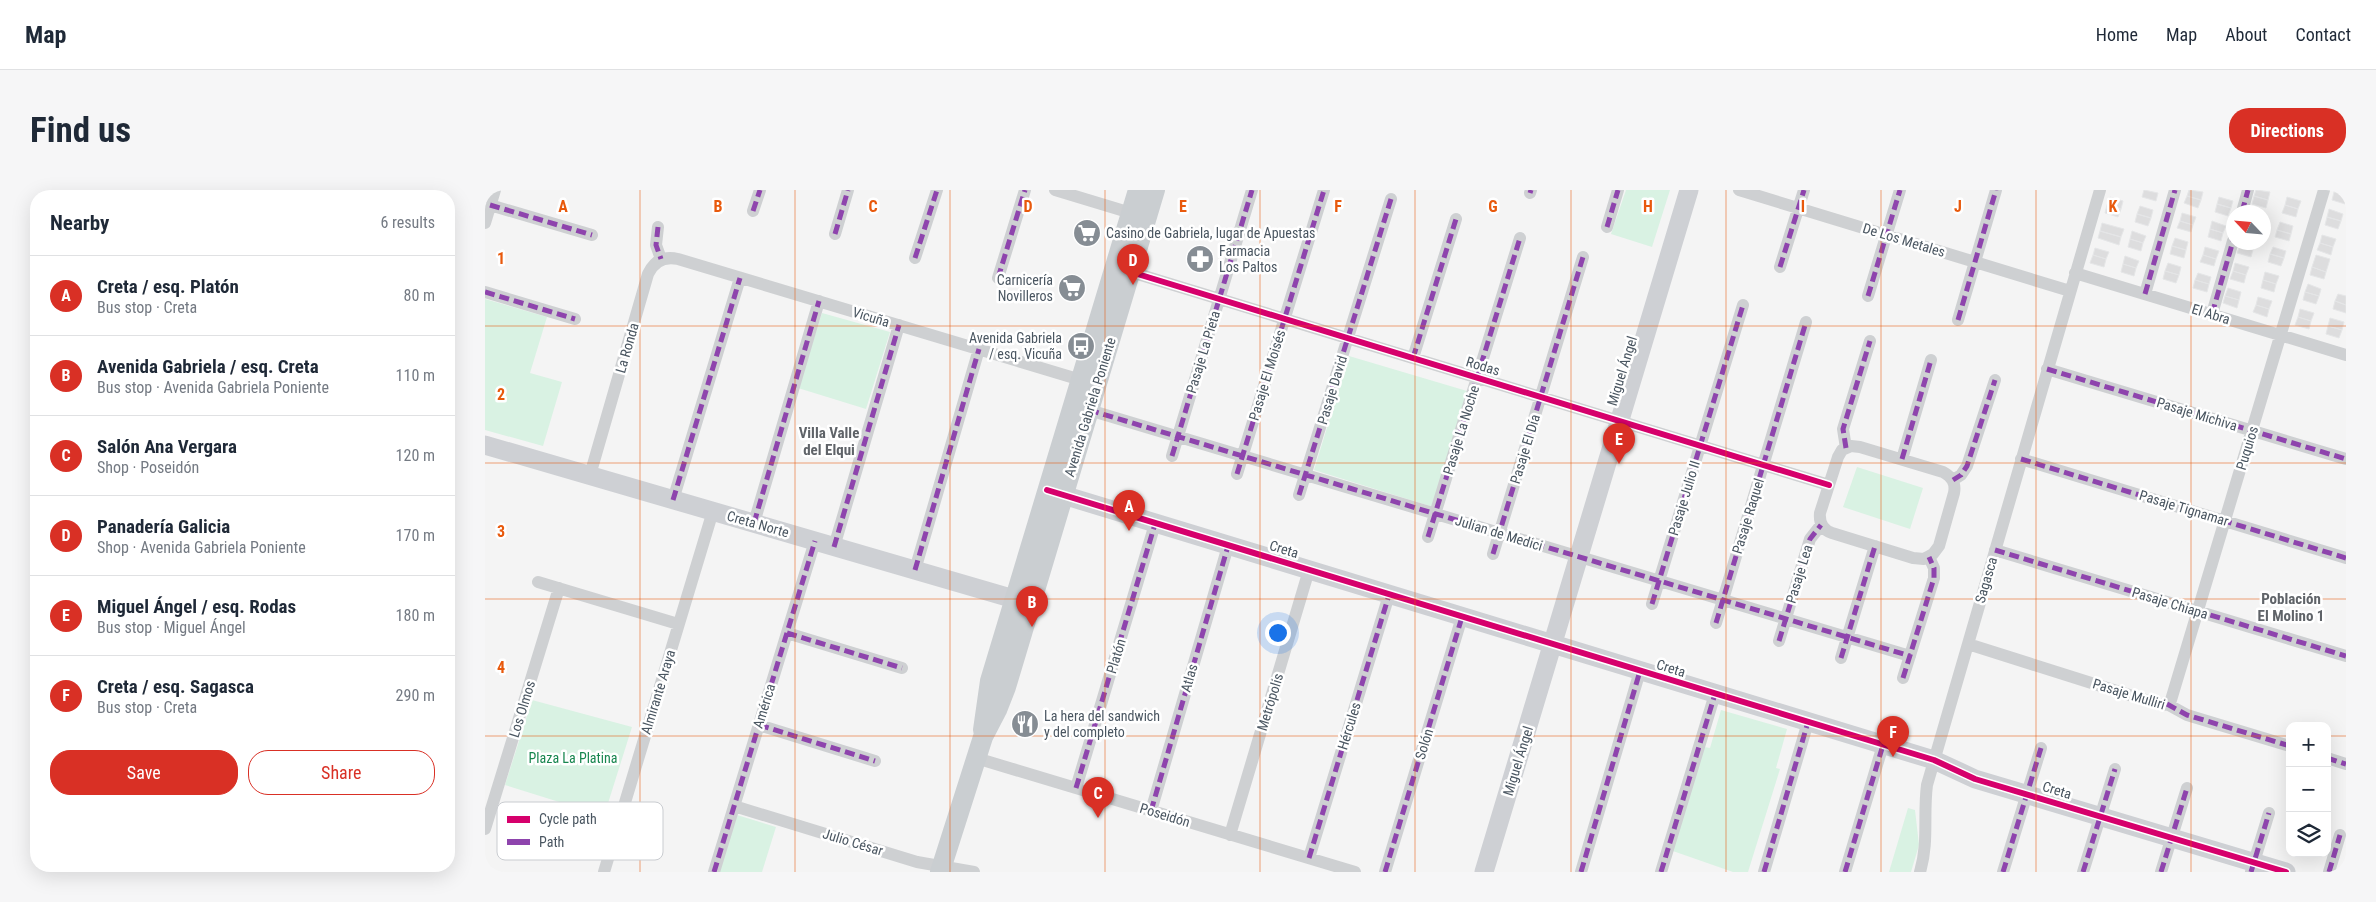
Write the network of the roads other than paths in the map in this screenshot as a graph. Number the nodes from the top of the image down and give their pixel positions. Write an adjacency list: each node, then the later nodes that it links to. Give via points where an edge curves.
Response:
1 (495, 190): 22 (street)
2 (759, 190): 25 (street)
3 (848, 190): 31 (street)
4 (937, 190): 37 (street)
5 (1025, 190): 44 (street)
6 (1055, 190): 26 (street)
7 (1138, 190): 26 (main road, Avenida Gabriela Poniente)
8 (1155, 190): 41 (main road, Avenida Gabriela Poniente)
9 (1252, 190): 49 (street, Pasaje La Pieta)
10 (1324, 190): 53 (street, Pasaje El Moisés)
11 (1618, 190): 29 (street)
12 (1689, 190): 71 (street, Miguel Ángel)
13 (1739, 190): 24 (street, De Los Metales)
14 (1804, 190): 24 (street)
15 (1899, 190): 33 (street)
16 (1996, 190): 39 (street)
17 (2100, 190): 42 (street, Sagasca)
18 (2175, 190): 47 (street)
19 (2248, 190): 23 (street)
20 (2323, 190): 58 (street, Puquios)
21 (1391, 199): 59 (street, Pasaje David)
22 (490, 205): 28 (street); 32 (street)
23 (2244, 205)
24 (1798, 208): 33 (street, De Los Metales); 40 (street)
25 (753, 211)
26 (1131, 213): 67 (main road, Avenida Gabriela Poniente)
27 (1456, 219): 63 (street)
28 (485, 223)
29 (1607, 226)
30 (658, 227): 38 (street, via 655,240)
31 (835, 234)
32 (592, 235)
33 (1886, 235): 39 (street, De Los Metales); 48 (street)
34 (1520, 238): 66 (street, Pasaje La Noche)
35 (2230, 250): 52 (street)
36 (1583, 257): 69 (street, Pasaje El Día)
37 (915, 258)
38 (661, 259): 43 (street, Vicuña, via 678,259); 84 (street, La Ronda, via 648,274)
39 (1975, 262): 45 (street, De Los Metales); 55 (street)
40 (1780, 267)
41 (1131, 272): 49 (street, Rodas); 70 (main road, Avenida Gabriela Poniente)
42 (2075, 273): 45 (street, Sagasca); 47 (street, El Abra)
43 (740, 278): 50 (street, Vicuña); 90 (street)
44 (998, 278)
45 (2070, 291): 65 (street, Sagasca)
46 (485, 292): 54 (street)
47 (2145, 294): 52 (street, El Abra)
48 (1868, 296)
49 (1219, 299): 53 (street, Rodas); 73 (street, Pasaje La Pieta)
50 (819, 301): 57 (street, Vicuña); 94 (street)
51 (1743, 305): 75 (street, Pasaje Julio II)
52 (2212, 314): 58 (street, El Abra)
53 (1285, 318): 59 (street, Rodas); 78 (street, Pasaje El Moisés)
54 (575, 319)
55 (1957, 320)
56 (1806, 322): 82 (street, Pasaje Raquel)
57 (899, 325): 61 (street, Vicuña); 102 (street)
58 (2281, 335): 62 (street, El Abra); 72 (street, Puquios)
59 (1348, 338): 63 (street, Rodas); 85 (street, Pasaje David)
60 (1870, 341): 76 (street, via 1843,429)
61 (979, 349): 67 (street, Vicuña); 108 (street)
62 (2346, 355)
63 (1413, 358): 66 (street, Rodas)
64 (1931, 360): 79 (street)
65 (2047, 368): 72 (street, Pasaje Michiva); 80 (street, Sagasca)
66 (1477, 377): 69 (street, Rodas); 92 (street, Pasaje La Noche)
67 (1081, 380): 88 (main road, Avenida Gabriela Poniente)
68 (1995, 380): 86 (street, via 1967,466)
69 (1541, 397): 71 (street, Rodas); 97 (street, Pasaje El Día)
70 (1089, 410): 73 (street, Julian de Medici); 88 (main road, Avenida Gabriela Poniente)
71 (1620, 421): 75 (street, Rodas); 105 (street, Miguel Ángel)
72 (2252, 431): 81 (street, Pasaje Michiva); 93 (street, Puquios)
73 (1178, 437): 77 (street, Pasaje La Pieta); 78 (street, Julian de Medici)
74 (485, 444): 84 (street, Creta Norte)
75 (1700, 446): 82 (street, Rodas); 110 (street, Pasaje Julio II)
76 (1846, 448): 79 (street, via 1860,447); 87 (street, Pasaje Lea, via 1838,457)
77 (1172, 456)
78 (1242, 456): 83 (street, Pasaje El Moisés); 85 (street, Julian de Medici)
79 (1902, 459): 86 (street, via 1943,472)
80 (2021, 459): 93 (street, Pasaje Tignamar); 103 (street, Sagasca)
81 (2346, 459)
82 (1763, 465): 87 (street, Rodas); 114 (street, Pasaje Raquel)
83 (1237, 474)
84 (590, 475): 90 (street, Creta Norte)
85 (1305, 475): 89 (street, Pasaje David); 92 (street, Julian de Medici)
86 (1953, 480): 106 (street, via 1955,493 1939,546)
87 (1829, 485): 96 (street, Pasaje Lea, via 1820,513)
88 (1055, 493): 95 (street, Creta); 115 (main road, Avenida Gabriela Poniente)
89 (1299, 495)
90 (673, 500): 91 (street, Creta Norte)
91 (713, 511): 94 (street, Creta Norte); 121 (street, Almirante Araya)
92 (1435, 514): 97 (street, Julian de Medici); 98 (street, Pasaje La Noche)
93 (2225, 521): 107 (street, Pasaje Tignamar); 117 (street, Puquios)
94 (754, 523): 99 (street, Creta Norte)
95 (1155, 524): 100 (street, Creta); 146 (street, Platón)
96 (1821, 525): 101 (street, via 1832,534); 119 (street, Pasaje Lea, via 1810,539)
97 (1499, 533): 104 (street, Pasaje El Día); 105 (street, Julian de Medici)
98 (1428, 537)
99 (815, 541): 102 (street, Creta Norte); 122 (street, América)
100 (1228, 546): 109 (street, Creta); 151 (street, Atlas)
101 (1875, 546): 106 (street, via 1918,559); 123 (street)
102 (834, 547): 108 (street, Creta Norte)
103 (1995, 550): 117 (street, Pasaje Chiapa); 125 (street, Sagasca)
104 (1493, 554)
105 (1579, 557): 110 (street, Julian de Medici); 126 (street, Miguel Ángel)
106 (1929, 557): 127 (street, via 1935,573)
107 (2346, 558)
108 (915, 570): 115 (street, Creta Norte)
109 (1309, 570): 113 (street, Creta); 155 (street, Metrópolis)
110 (1659, 581): 114 (street, Julian de Medici); 116 (street, Pasaje Julio II)
111 (538, 582): 112 (street)
112 (559, 588): 121 (street); 154 (street, Los Olmos)
113 (1389, 595): 118 (street, Creta); 158 (street, Hércules)
114 (1723, 600): 119 (street, Julian de Medici); 120 (street, Pasaje Raquel)
115 (1022, 602): 140 (main road, Avenida Gabriela Poniente, via 986,698 983,737)
116 (1652, 604)
117 (2198, 612): 128 (street, Pasaje Chiapa); 134 (street, Puquios, via 2171,700)
118 (1462, 617): 126 (street, Creta); 166 (street, Solón)
119 (1786, 619): 123 (street, Julian de Medici); 124 (street, Pasaje Lea)
120 (1716, 623)
121 (679, 624): 149 (street, Almirante Araya)
122 (787, 633): 130 (street); 136 (street, América)
123 (1847, 638): 127 (street, Julian de Medici); 129 (street)
124 (1779, 641)
125 (1967, 644): 134 (street, Pasaje Mulliri, via 2161,705); 142 (street, Sagasca)
126 (1553, 645): 131 (street, Creta); 167 (street, Miguel Ángel)
127 (1910, 656): 132 (street)
128 (2346, 656)
129 (1841, 658)
130 (902, 668)
131 (1641, 671): 133 (street, Creta); 168 (street)
132 (1903, 678)
133 (1715, 694): 135 (street, Creta); 169 (street)
134 (2167, 704): 138 (street, Pasaje Mulliri, via 2187,715)
135 (1808, 722): 137 (street, Creta); 170 (street)
136 (759, 725): 143 (street); 150 (street, América)
137 (1883, 745): 142 (street, Creta); 171 (street)
138 (2286, 745)
139 (2041, 748): 148 (street)
140 (976, 758): 146 (street, Poseidón); 161 (main road, Avenida Gabriela Poniente)
141 (2331, 759): 144 (street)
142 (1934, 760): 148 (street, Creta, via 1975,779); 172 (street, Sagasca, via 1925,796 1926,848)
143 (875, 761)
144 (2346, 764)
145 (2115, 769): 153 (street)
146 (1076, 788): 151 (street, Poseidón)
147 (2187, 788): 157 (street)
148 (2027, 794): 153 (street, Creta); 173 (street)
149 (625, 802)
150 (734, 806): 161 (street, Julio César); 163 (street, América)
151 (1151, 811): 155 (street, Poseidón)
152 (2269, 814): 160 (street)
153 (2100, 816): 157 (street, Creta); 174 (street)
154 (485, 829)
155 (1230, 834): 158 (street, Poseidón)
156 (2340, 835): 177 (street)
157 (2172, 838): 160 (street, Creta); 175 (street)
158 (1309, 858): 165 (street, Poseidón)
159 (608, 860): 162 (street, Almirante Araya)
160 (2252, 867): 176 (street, Creta)
161 (941, 869): 164 (street, Julio César)
162 (604, 872)
163 (714, 872)
164 (974, 872)
165 (1355, 872)
166 (1385, 872)
167 (1484, 872)
168 (1581, 872)
169 (1661, 872)
170 (1764, 872)
171 (1845, 872)
172 (1920, 872)
173 (2003, 872)
174 (2083, 872)
175 (2161, 872)
176 (2286, 872)
177 (2329, 872)

